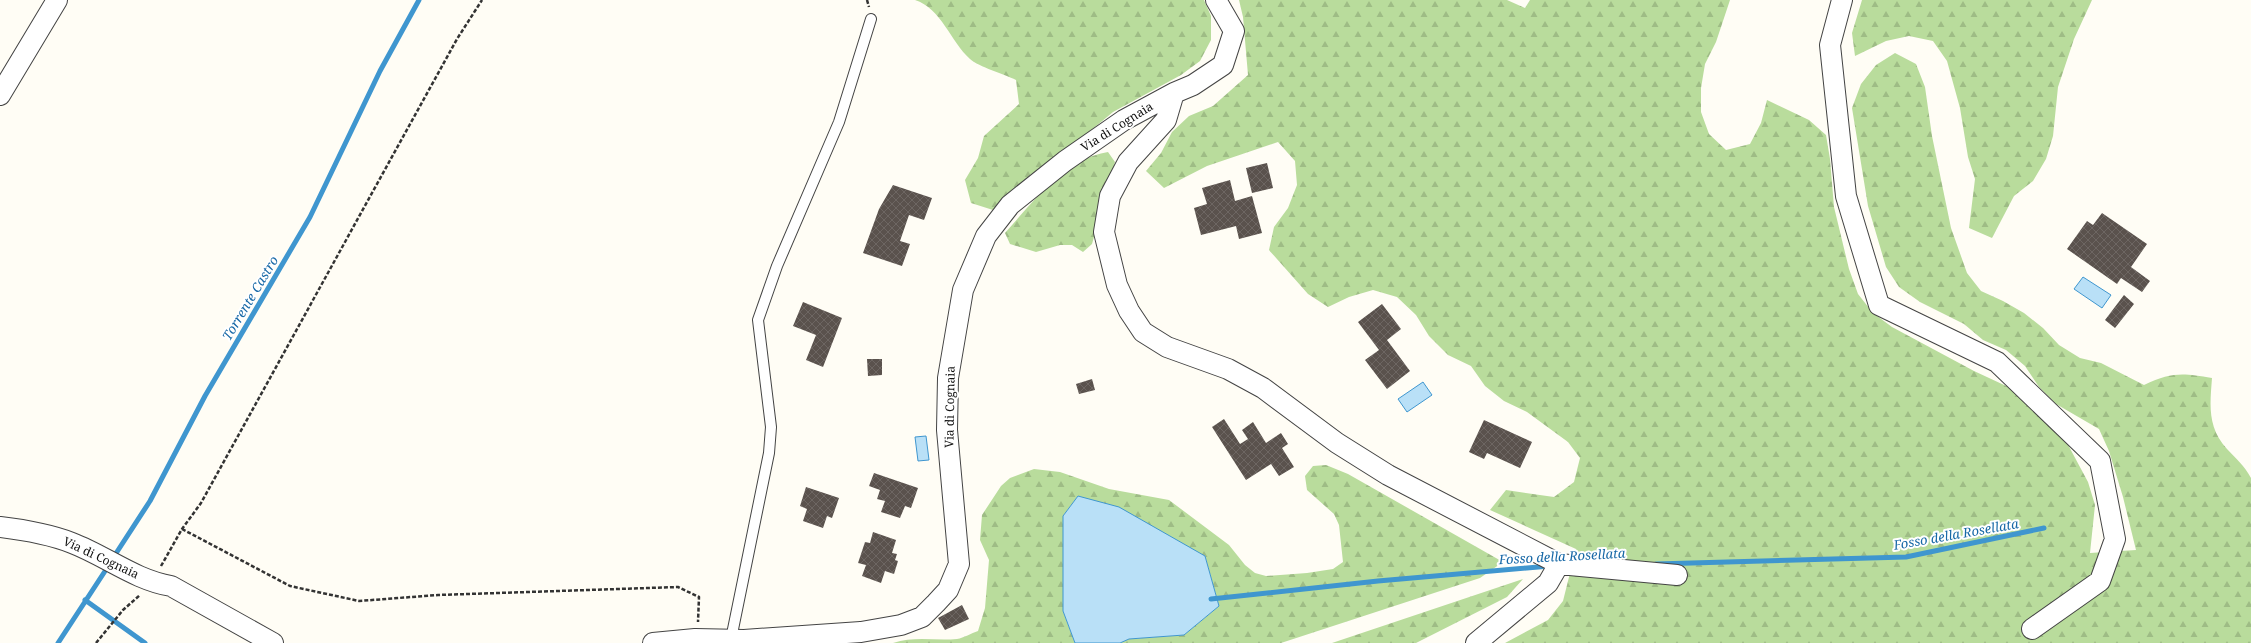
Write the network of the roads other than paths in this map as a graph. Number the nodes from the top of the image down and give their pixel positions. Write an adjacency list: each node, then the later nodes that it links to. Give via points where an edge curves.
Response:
1 (57, 0): 6 (street)
2 (1216, 0): 5 (street, Via di Cognaia, via 1234,31 1223,65 1193,85)
3 (1842, 0): 10 (street, via 1830,46 1846,196 1879,305 1997,362 2100,461 2114,539 2100,581)
4 (871, 19): 11 (lane, via 839,122 777,266 758,320 771,427 769,453)
5 (1174, 93): 8 (street, via 1166,120 1128,162 1110,196 1104,232 1117,285 1129,311 1143,332 1167,347 1228,369 1263,388 1337,443 1388,475); 11 (street, Via di Cognaia, via 1124,120 1064,161 1010,205 986,236 963,290 948,378 947,430 959,564 948,590 922,617 901,626 861,632)
6 (0, 95)
7 (0, 526): 12 (street, Via di Cognaia, via 42,533 73,543 163,585)
8 (1559, 564): 9 (street); 14 (street, via 1548,583)
9 (1677, 575)
10 (2032, 629)
11 (731, 639): 13 (street, Via di Cognaia)
12 (273, 643)
13 (653, 643)
14 (1476, 643)

